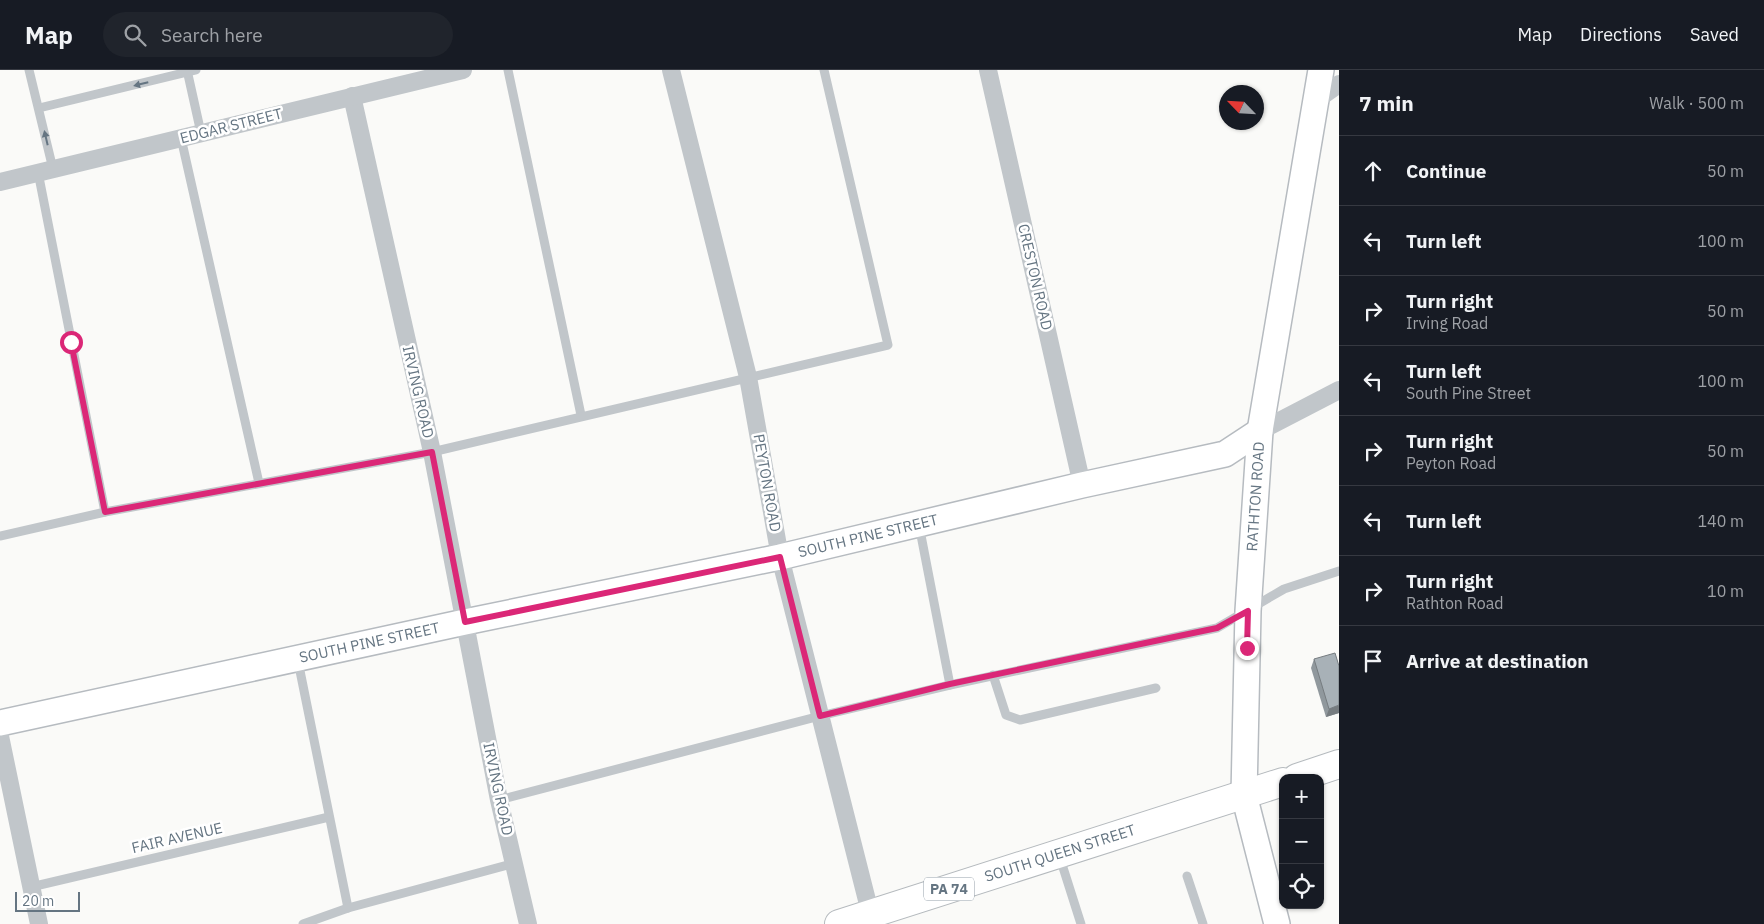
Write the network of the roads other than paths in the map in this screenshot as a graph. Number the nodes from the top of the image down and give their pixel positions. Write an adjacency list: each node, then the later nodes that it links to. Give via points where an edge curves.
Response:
1 (29, 70): 12 (lane)
2 (463, 70): 10 (street, EDGAR STREET)
3 (508, 70): 19 (lane)
4 (671, 70): 17 (street, PEYTON ROAD)
5 (824, 70): 17 (lane, via 888,345)
6 (988, 70): 23 (street, CRESTON ROAD)
7 (1321, 70): 11 (street, RATHTON ROAD)
8 (190, 71): 12 (lane, one-way to 12); 13 (lane)
9 (1339, 84): 11 (street)
10 (352, 96): 13 (street, EDGAR STREET); 21 (street, IRVING ROAD)
11 (1315, 101): 20 (street, RATHTON ROAD)
12 (39, 108): 15 (lane, one-way to 12)
13 (202, 133): 14 (street, EDGAR STREET)
14 (181, 138): 15 (street, EDGAR STREET); 22 (lane)
15 (45, 170): 16 (street, EDGAR STREET); 24 (lane)
16 (0, 182)
17 (748, 377): 19 (lane); 27 (street, PEYTON ROAD)
18 (1339, 390): 20 (street)
19 (581, 415): 21 (lane)
20 (1260, 431): 23 (street, SOUTH PINE STREET, via 1225,454); 29 (street, RATHTON ROAD)
21 (432, 452): 22 (lane); 30 (street, IRVING ROAD)
22 (259, 483): 24 (lane)
23 (1082, 485): 25 (street, SOUTH PINE STREET)
24 (105, 512): 26 (lane)
25 (918, 523): 27 (street, SOUTH PINE STREET); 33 (lane)
26 (0, 536)
27 (780, 557): 30 (street, SOUTH PINE STREET); 35 (street, PEYTON ROAD)
28 (1339, 571): 29 (lane, via 1284,589)
29 (1248, 611): 32 (lane, via 1217,628); 41 (street, RATHTON ROAD)
30 (465, 622): 31 (street, SOUTH PINE STREET); 42 (street, IRVING ROAD)
31 (297, 658): 36 (street, SOUTH PINE STREET); 43 (lane)
32 (993, 675): 33 (lane); 34 (lane, via 1006,715 1020,720)
33 (950, 684): 35 (lane)
34 (1156, 688)
35 (820, 716): 42 (lane); 49 (street, PEYTON ROAD)
36 (0, 723)
37 (0, 736): 47 (street)
38 (1339, 764): 39 (main road)
39 (1309, 774)
40 (1279, 783): 41 (main road, SOUTH QUEEN STREET / PA 74)
41 (1244, 795): 44 (main road, SOUTH QUEEN STREET / PA 74); 56 (street, RATHTON ROAD)
42 (499, 800): 45 (street, IRVING ROAD)
43 (329, 817): 47 (lane, FAIR AVENUE); 48 (lane)
44 (1058, 854): 49 (main road, SOUTH QUEEN STREET / PA 74); 54 (lane)
45 (515, 863): 48 (lane); 52 (street, IRVING ROAD)
46 (1187, 876): 55 (lane)
47 (31, 887): 50 (street)
48 (348, 908): 51 (lane)
49 (871, 919): 53 (main road, SOUTH QUEEN STREET / PA 74)
50 (39, 924)
51 (303, 924)
52 (528, 924)
53 (839, 924)
54 (1081, 924)
55 (1203, 924)
56 (1277, 924)

